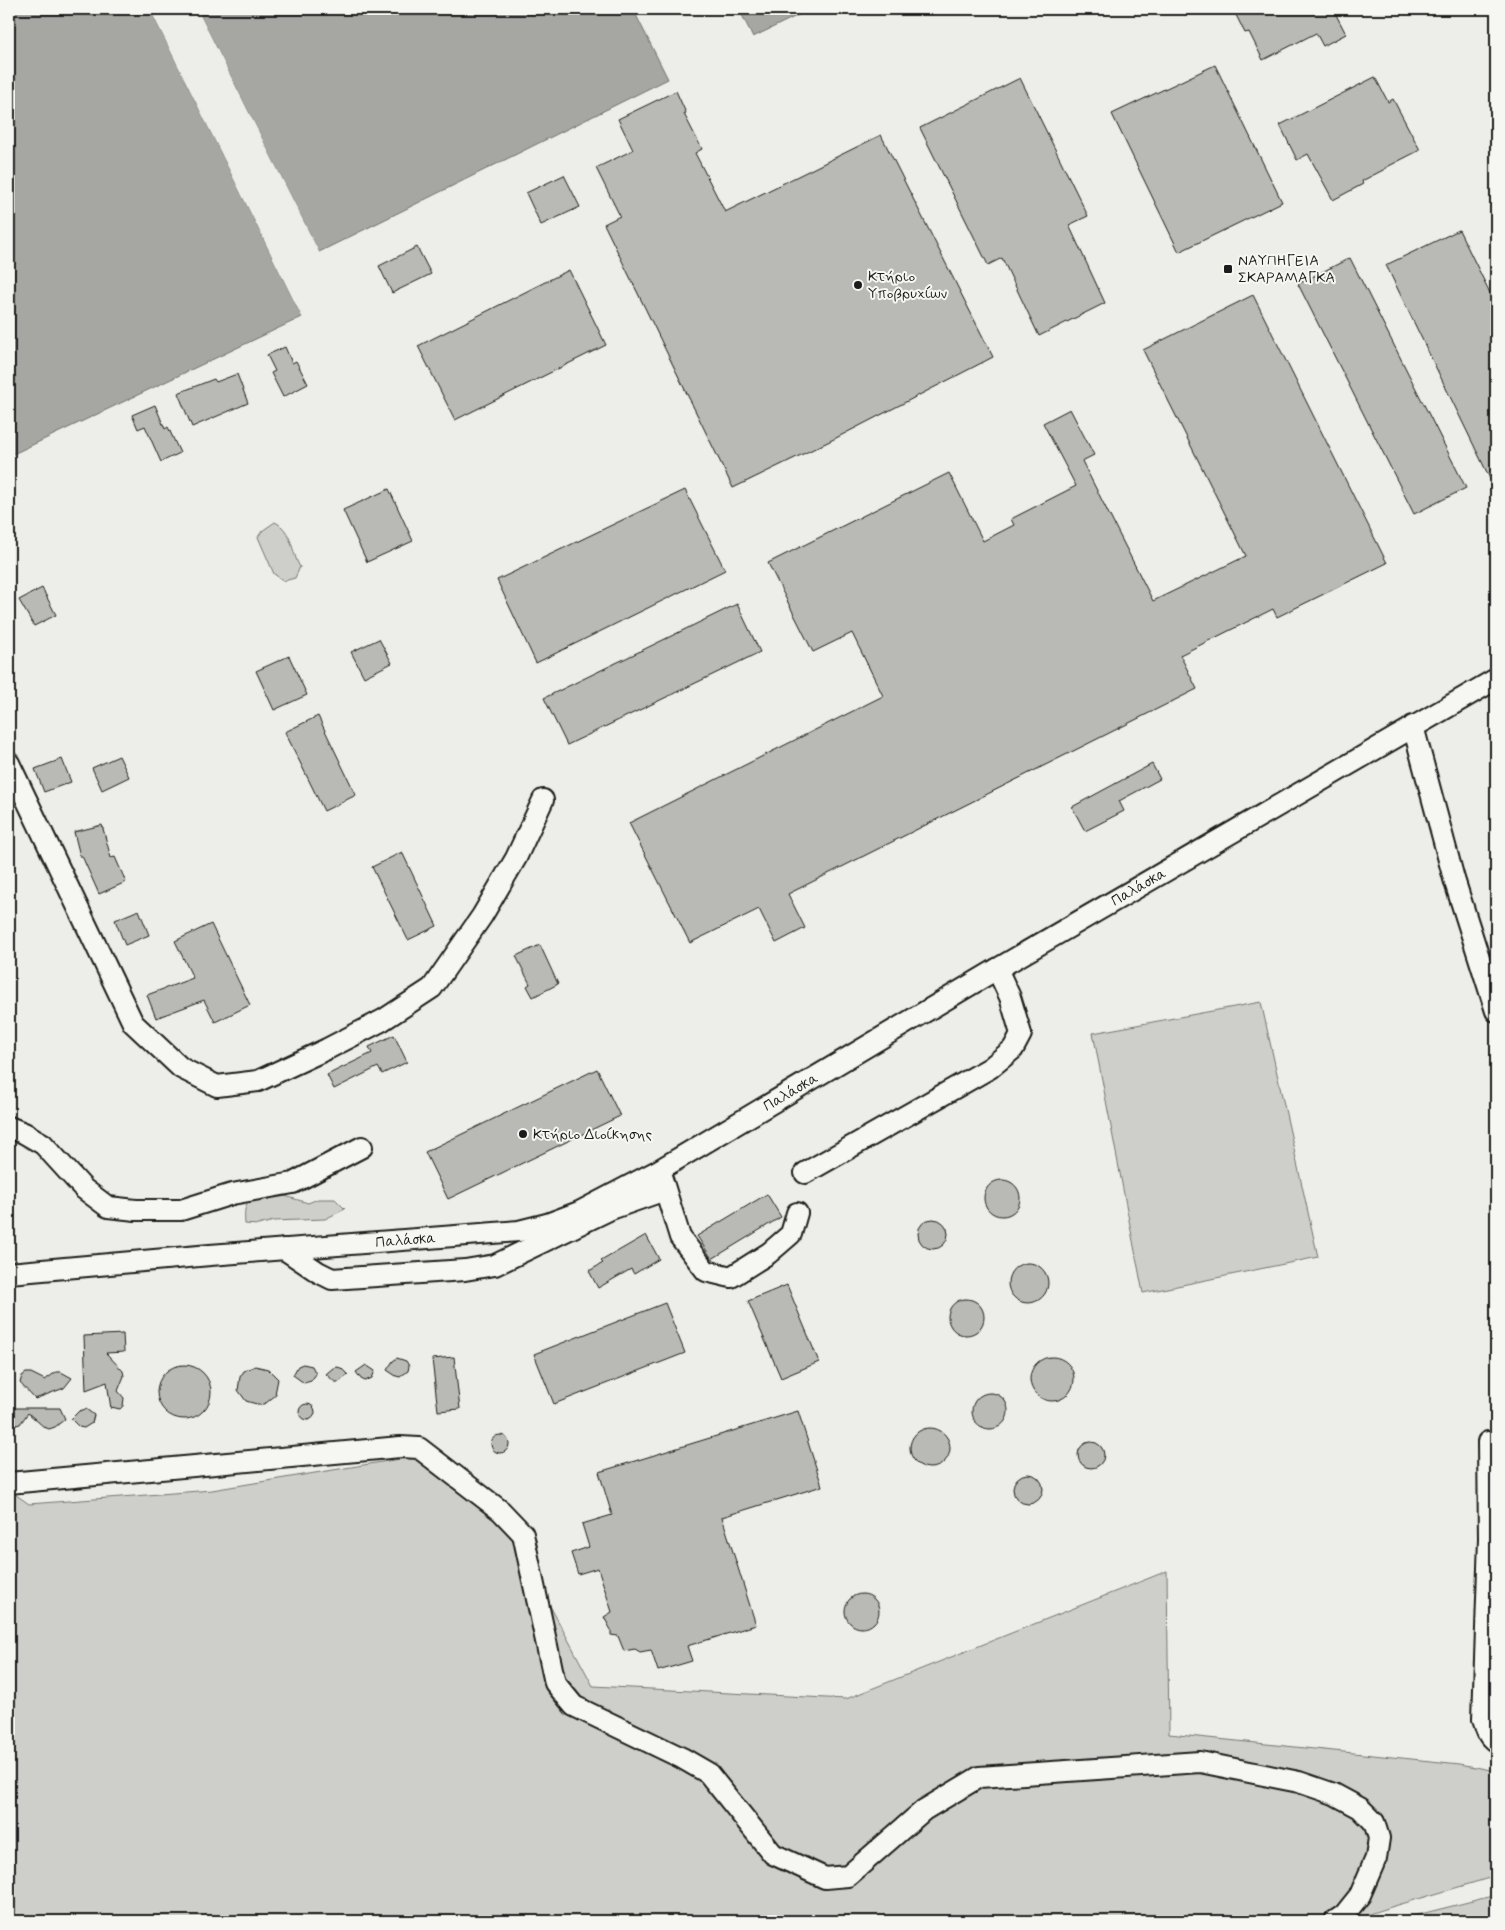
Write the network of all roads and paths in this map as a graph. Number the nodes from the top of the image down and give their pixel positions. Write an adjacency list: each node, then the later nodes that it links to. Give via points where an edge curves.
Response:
1 (1496, 679): 2 (street, Παλάσκα)
2 (1414, 726): 5 (street, Παλάσκα); 6 (street, via 1454,879)
3 (9, 763): 4 (street, via 133,1023 181,1068 217,1086 258,1081 383,1020 432,988 482,916 516,858)
4 (543, 800)
5 (997, 969): 9 (street, Παλάσκα); 10 (street, via 1021,1034 1013,1049 990,1068)
6 (1496, 1011)
7 (9, 1127): 8 (street, via 43,1144 84,1190 108,1206 136,1210 182,1210 232,1194 293,1183)
8 (362, 1148)
9 (659, 1170): 11 (street); 13 (street, Παλάσκα, via 579,1212 519,1231)
10 (805, 1173)
11 (665, 1190): 12 (street, via 680,1237 706,1271 731,1277 769,1253 790,1234); 13 (street, via 611,1209 495,1265 465,1270 332,1279)
12 (797, 1214)
13 (284, 1249): 14 (street, Παλάσκα)
14 (9, 1273)
15 (1488, 1442): 17 (street, via 1484,1719 1490,1738)
16 (9, 1483): 18 (street, via 400,1446 419,1448 501,1511 523,1534 555,1683 574,1706 708,1773 773,1854 825,1878 848,1876 924,1810 979,1777 1200,1762 1299,1782 1334,1794 1360,1808 1374,1822 1379,1838 1376,1858 1360,1894 1344,1915)
17 (1496, 1742)
18 (1335, 1921)

